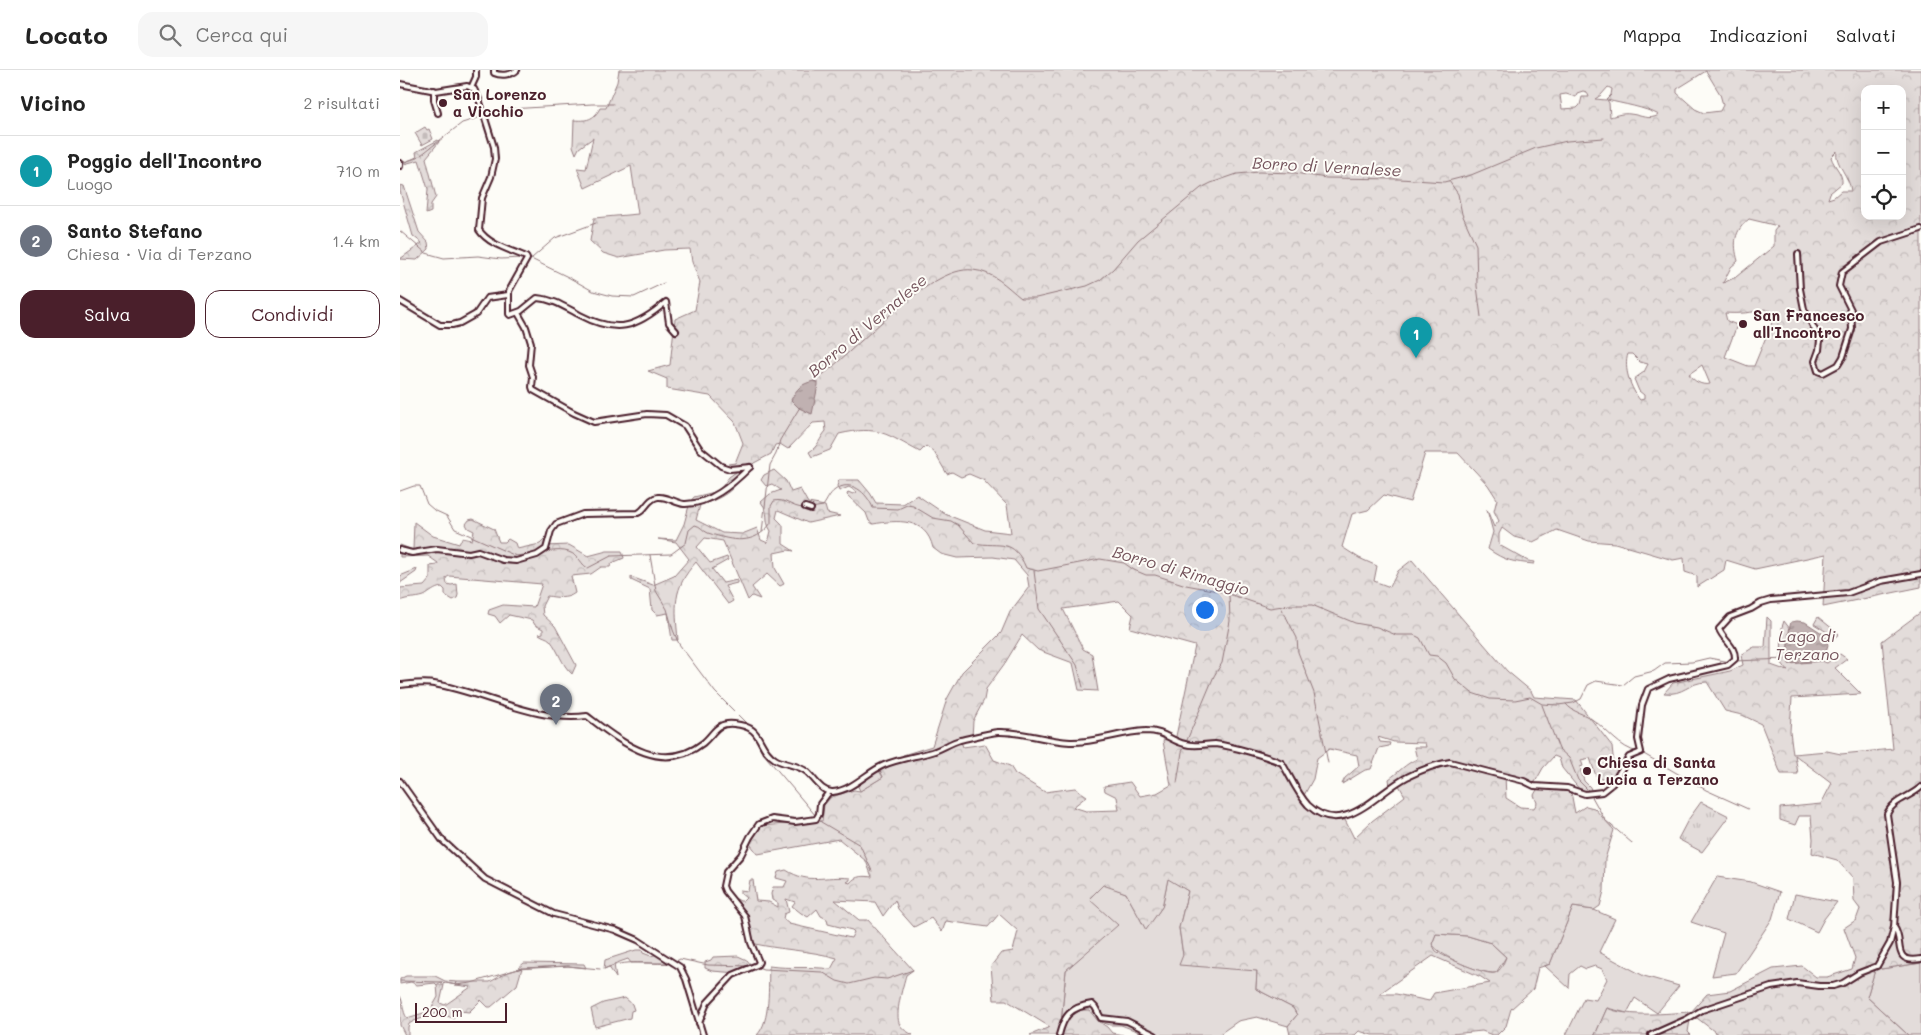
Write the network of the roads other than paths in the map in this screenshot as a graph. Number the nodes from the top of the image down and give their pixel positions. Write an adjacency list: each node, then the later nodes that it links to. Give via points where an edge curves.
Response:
1 (476, 70): 5 (street)
2 (494, 70): 3 (street, via 496,75 504,75)
3 (517, 70)
4 (400, 84): 6 (street)
5 (471, 88): 6 (street); 10 (street, via 479,99 495,159 482,198 479,230 497,245 527,259)
6 (434, 90): 7 (street)
7 (438, 113)
8 (1921, 229): 9 (street, via 1881,242 1842,272 1839,286 1851,310 1852,329 1842,360 1832,370 1823,372 1815,366 1820,340 1802,302)
9 (1798, 254)
10 (508, 295): 11 (street, via 487,298 476,314 452,325 440,325); 12 (street, via 509,314)
11 (400, 301)
12 (518, 313): 13 (street, via 537,298 547,299 591,320 616,327 644,318 666,302 670,323); 16 (street, via 531,343 529,365 533,390 594,422 666,414 685,426 700,449 726,469 750,467 705,500 685,504 658,497 638,513 583,514 556,524 546,548 524,560 508,561 478,552 437,549 412,553)
13 (676, 332)
14 (805, 507): 15 (street)
15 (811, 509)
16 (400, 550)
17 (1921, 574): 21 (street, via 1881,581 1848,593 1771,600 1730,617 1719,628 1732,647 1735,659 1728,665 1669,679 1648,689 1642,705 1638,739 1641,752 1629,758 1608,789 1593,794 1534,786 1450,762 1407,777 1349,816 1334,817 1320,814 1308,804 1282,762 1217,744 1182,744 1160,732 1146,731 1071,742 992,733 959,740 930,753 906,756 881,766 851,786)
18 (400, 685): 21 (street, via 435,684 542,714 587,716 613,736 654,756 674,755 691,749 724,725 747,726 755,730 760,742 776,760 803,769)
19 (400, 780): 24 (street, via 442,840 485,879 554,914 616,930 680,967)
20 (1921, 787): 22 (street, via 1895,803 1887,814 1896,882)
21 (829, 792): 24 (street, via 820,804 816,819 795,822 772,819 759,824 741,855 726,872 725,892 745,916 758,962 733,975 707,1003)
22 (1894, 927): 23 (street, via 1902,956 1910,960); 28 (street, via 1890,943 1877,966 1844,983 1824,986 1783,984 1699,1011)
23 (1921, 959)
24 (699, 1024): 25 (street)
25 (702, 1035)
26 (1058, 1035): 27 (street, via 1061,1024 1074,1009 1092,1004 1101,1018 1127,1022)
27 (1155, 1035)
28 (1651, 1035)

